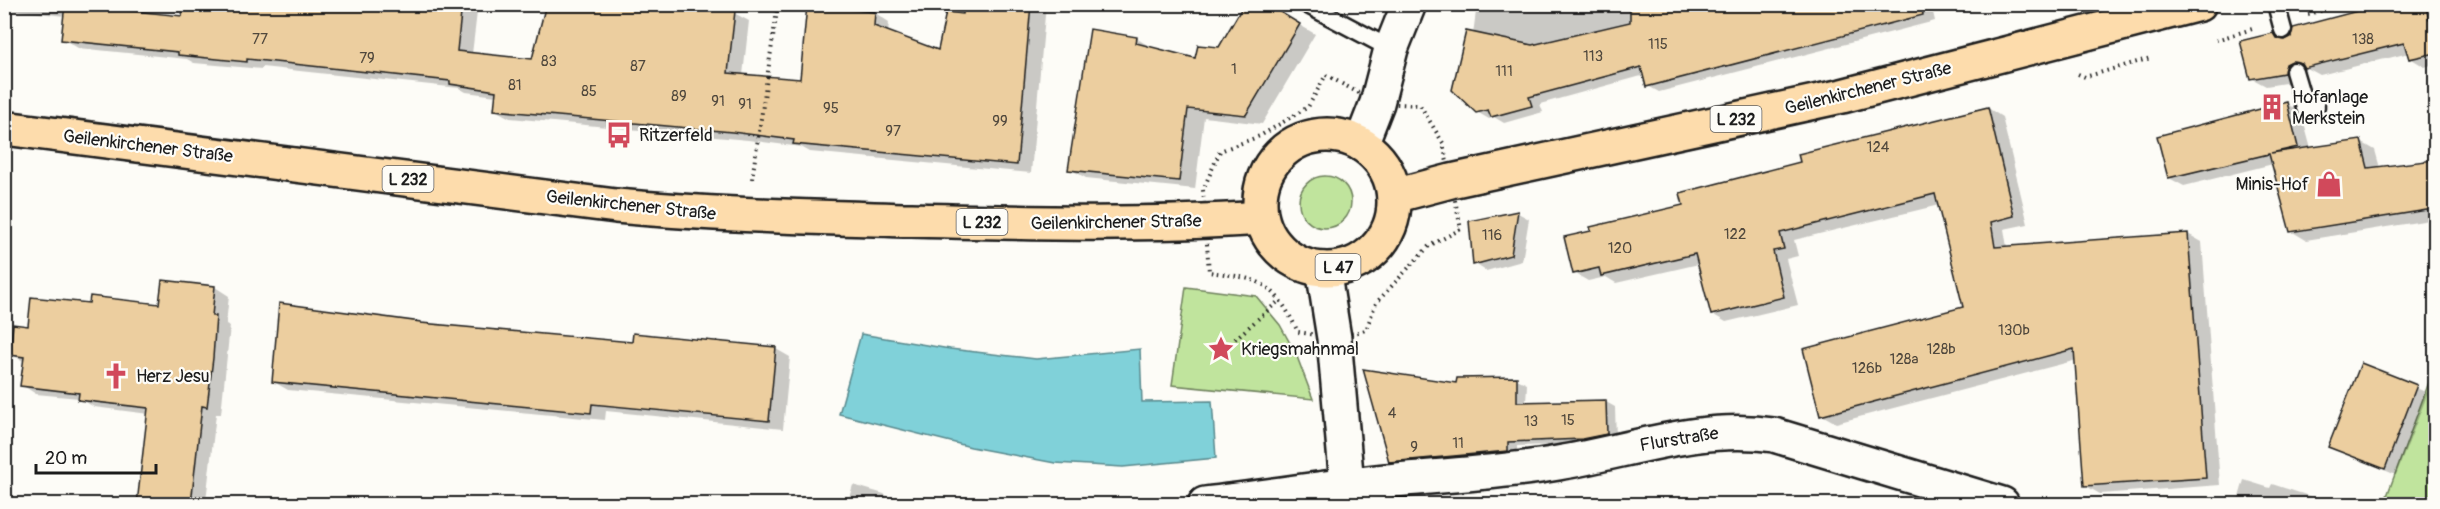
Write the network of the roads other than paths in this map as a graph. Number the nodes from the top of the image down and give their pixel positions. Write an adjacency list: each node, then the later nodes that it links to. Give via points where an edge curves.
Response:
1 (1306, 4): 6 (lane)
2 (1409, 4): 6 (street)
3 (2199, 4): 11 (main road, Geilenkirchener Straße / L 232, via 1842,96)
4 (2276, 4): 5 (lane)
5 (2283, 30)
6 (1391, 49): 10 (street)
7 (2294, 70): 8 (lane, via 2305,108)
8 (2316, 106)
9 (4, 128): 12 (main road, Geilenkirchener Straße / L 232, via 703,214 1025,224)
10 (1361, 144): 11 (main road, L 47, via 1384,166); 12 (main road, L 47, via 1340,135 1296,141 1278,155 1265,174 1259,195)
11 (1394, 195): 13 (main road, L 47, via 1392,218 1383,239 1367,256 1346,266)
12 (1261, 218): 13 (main road, L 47, via 1269,238 1284,253 1302,265)
13 (1323, 269): 14 (street, via 1334,338)
14 (1349, 495): 15 (street, Flurstraße); 16 (street, Flurstraße, via 1558,463 1711,433 1745,431 1774,435)
15 (1205, 504)
16 (2002, 504)

